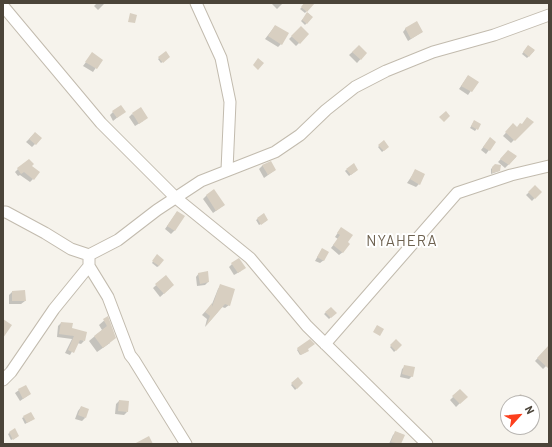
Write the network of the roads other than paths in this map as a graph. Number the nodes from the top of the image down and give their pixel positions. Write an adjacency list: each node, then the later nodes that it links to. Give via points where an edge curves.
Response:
1 (196, 3): 5 (street, via 221,58 230,102)
2 (3, 6): 6 (street, via 102,123)
3 (549, 15): 5 (street, via 494,35 433,52 386,71 355,87 326,110 300,136 275,152)
4 (549, 166): 9 (street, via 457,193)
5 (228, 170): 6 (street, via 201,181)
6 (176, 198): 8 (street); 9 (street, via 250,258)
7 (3, 212): 8 (street, via 46,233)
8 (89, 261): 10 (street); 11 (street, via 108,297 130,355)
9 (325, 344): 12 (street)
10 (3, 380)
11 (186, 444)
12 (427, 444)

